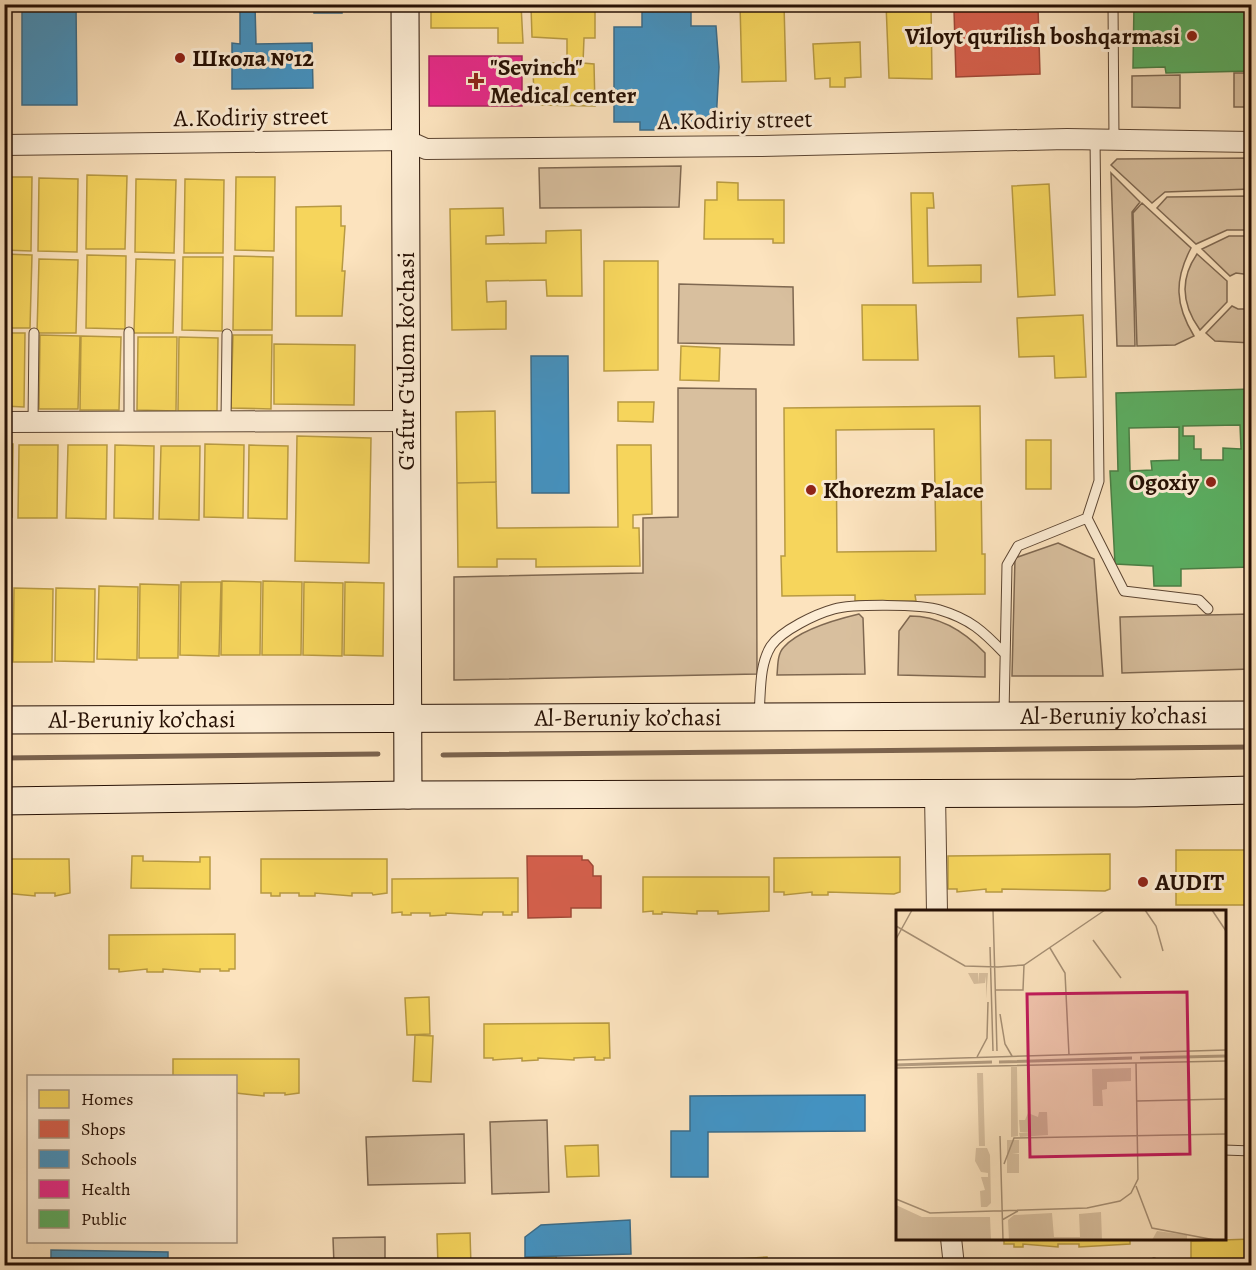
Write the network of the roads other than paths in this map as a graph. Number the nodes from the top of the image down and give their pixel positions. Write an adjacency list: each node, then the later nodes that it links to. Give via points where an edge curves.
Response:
1 (405, 4): 4 (main road, Gʻafur Gʻulom ko’chasi)
2 (1113, 4): 3 (lane)
3 (1104, 139): 4 (street, A.Kodiriy street, via 426,149); 5 (street, A.Kodiriy street); 15 (lane, via 1099,481)
4 (406, 140): 6 (street, A.Kodiriy street); 11 (main road, Gʻafur Gʻulom ko’chasi)
5 (1251, 142)
6 (4, 145)
7 (129, 332): 14 (lane)
8 (34, 333): 13 (lane)
9 (227, 334): 10 (lane)
10 (226, 421): 11 (street); 14 (street)
11 (407, 421): 21 (main road, Gʻafur Gʻulom ko’chasi)
12 (4, 422): 13 (street)
13 (33, 422): 14 (street)
14 (129, 422)
15 (1087, 518): 16 (lane, via 1124,591 1199,600); 17 (lane, via 1018,546 1007,565)
16 (1208, 609)
17 (1004, 652): 18 (lane); 20 (lane, via 979,626 938,609 836,608 800,623 772,644 764,663)
18 (1004, 714): 19 (main road, Al-Beruniy ko’chasi); 20 (main road, Al-Beruniy ko’chasi)
19 (1251, 715)
20 (759, 716): 21 (main road, Al-Beruniy ko’chasi)
21 (409, 718): 22 (main road, Al-Beruniy ko’chasi); 25 (main road, Gʻafur Gʻulom ko’chasi)
22 (4, 720)
23 (1251, 790): 24 (main road)
24 (935, 794): 25 (main road); 27 (street)
25 (408, 795): 26 (main road)
26 (4, 801)
27 (937, 910)
28 (1226, 1150): 29 (lane)
29 (1251, 1151)
30 (951, 1240): 31 (street)
31 (954, 1266)

